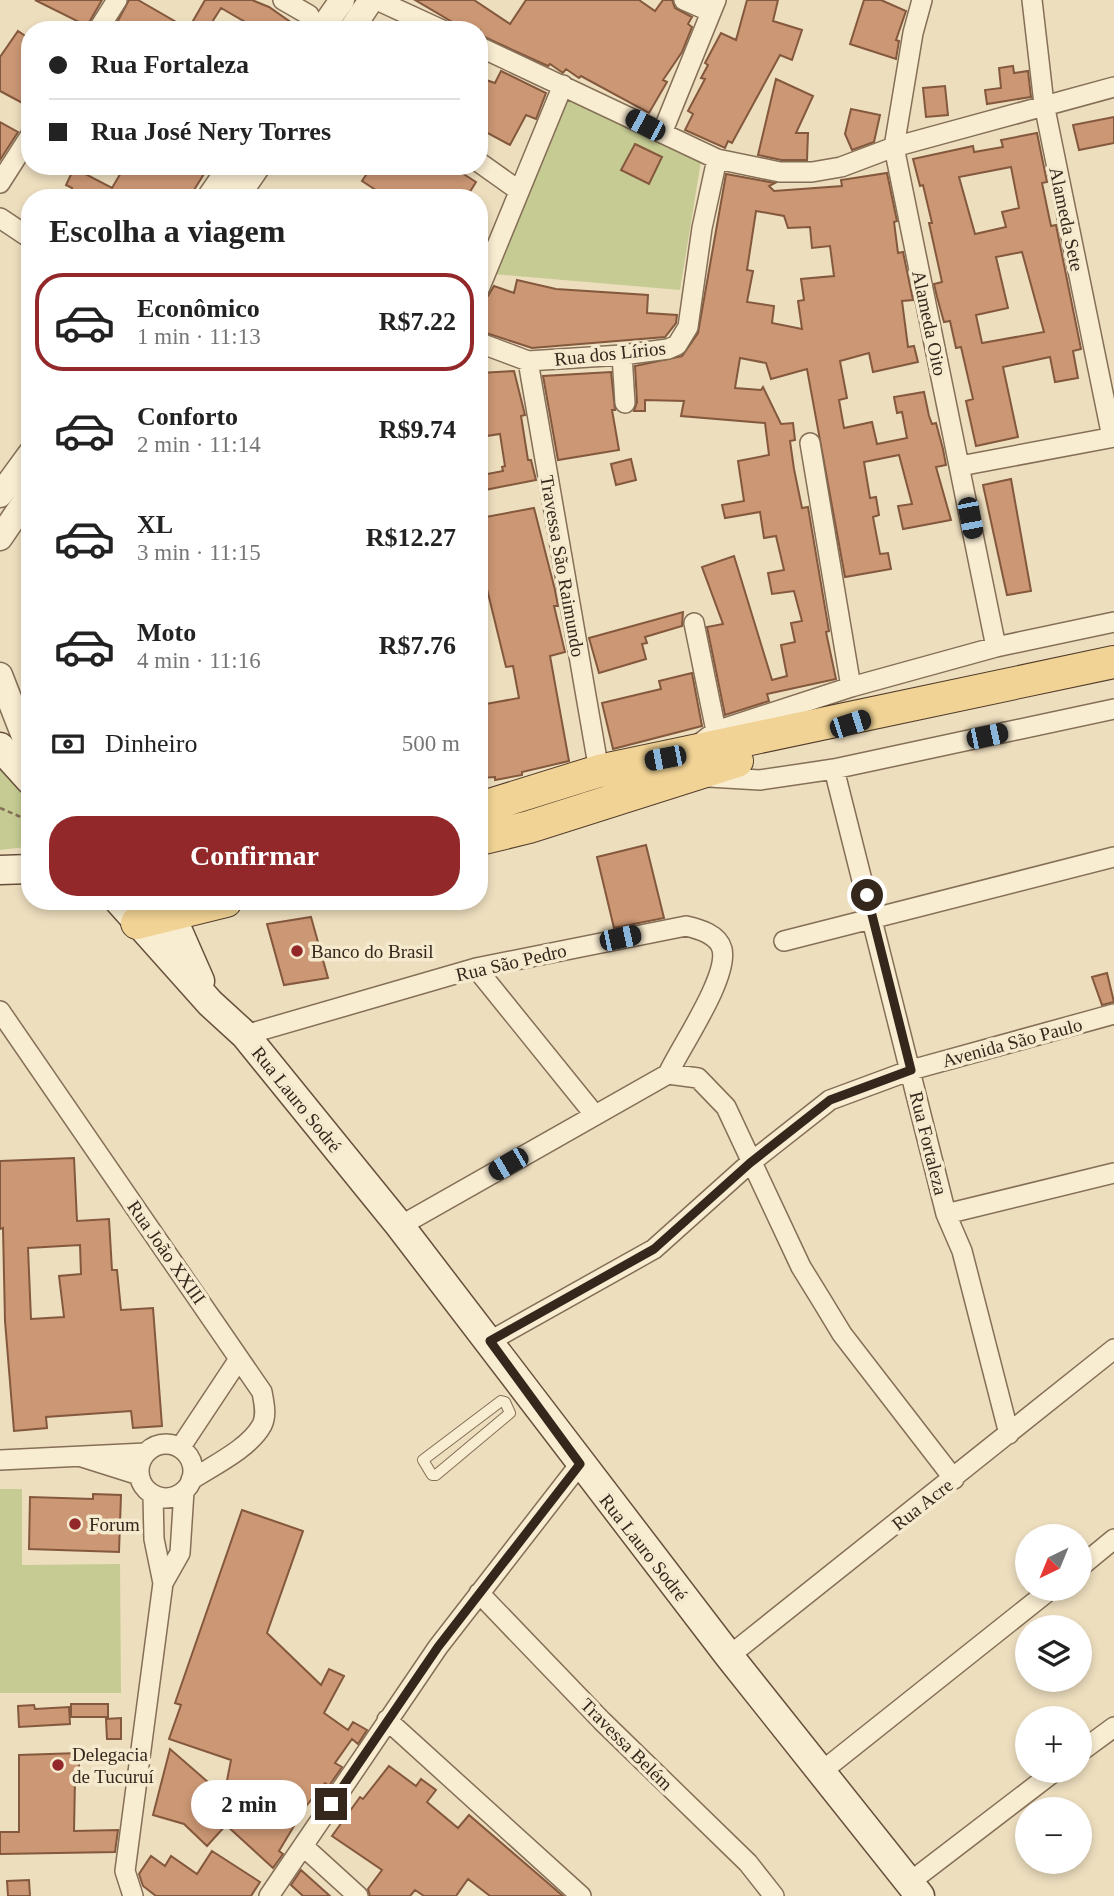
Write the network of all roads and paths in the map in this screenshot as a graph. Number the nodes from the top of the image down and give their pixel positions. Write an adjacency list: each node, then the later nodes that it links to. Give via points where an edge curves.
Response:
1 (117, 0): 10 (street)
2 (283, 0): 9 (street)
3 (342, 0): 9 (street)
4 (374, 0): 11 (street); 12 (street)
5 (684, 0): 8 (street)
6 (922, 0): 18 (street, Alameda Oito)
7 (1032, 0): 16 (street, Alameda Sete)
8 (713, 6): 17 (street)
9 (315, 19)
10 (104, 21)
11 (358, 21)
12 (422, 21)
13 (488, 51): 14 (street)
14 (563, 85): 17 (street); 25 (street)
15 (1114, 87): 16 (street)
16 (1044, 104): 18 (street); 33 (street, Alameda Sete)
17 (662, 134): 20 (street)
18 (894, 147): 20 (street, via 841,167 812,172 780,172); 36 (street, Alameda Oito)
19 (21, 150): 23 (street)
20 (717, 159): 30 (street, Rua dos Lírios, via 685,336 668,349)
21 (488, 169): 25 (street)
22 (247, 175): 24 (street)
23 (0, 183)
24 (230, 189)
25 (518, 190): 28 (street)
26 (0, 218): 27 (street)
27 (21, 231)
28 (488, 267)
29 (488, 346): 31 (street, Rua dos Lírios)
30 (622, 355): 31 (street, Rua dos Lírios); 32 (street)
31 (528, 361): 53 (street, Travessa São Raimundo)
32 (625, 403)
33 (1113, 437): 36 (street)
34 (810, 443): 45 (street)
35 (21, 466): 37 (street)
36 (960, 466): 42 (street, Alameda Oito)
37 (0, 495)
38 (21, 507): 39 (street)
39 (0, 538)
40 (1114, 622): 42 (street)
41 (694, 623): 48 (street)
42 (996, 647): 45 (street)
43 (1114, 662): 50 (main road, via 898,708)
44 (0, 675): 47 (street)
45 (851, 687): 48 (street)
46 (1114, 709): 51 (street)
47 (21, 729)
48 (716, 731): 50 (street)
49 (0, 747): 52 (main road)
50 (688, 765): 51 (street, via 760,780); 53 (main road); 56 (main road)
51 (834, 769): 65 (street, Rua Fortaleza)
52 (21, 770)
53 (599, 771): 56 (main road)
54 (0, 808): 57 (path)
55 (488, 809): 56 (main road)
56 (525, 812): 58 (main road)
57 (21, 817)
58 (488, 834)
59 (1114, 857): 65 (street)
60 (21, 869): 61 (main road)
61 (0, 870)
62 (147, 910): 64 (main road)
63 (167, 910): 68 (main road, Rua Lauro Sodré)
64 (128, 912): 68 (main road, Rua Lauro Sodré)
65 (874, 921): 66 (street); 72 (street, Rua Fortaleza)
66 (784, 941)
67 (476, 968): 71 (street, Rua São Pedro); 73 (street, Rua São Pedro, via 668,928 702,930 722,949 717,982); 74 (street)
68 (210, 1003): 71 (main road, Rua Lauro Sodré)
69 (0, 1010): 81 (street, Rua João XXIII)
70 (1114, 1014): 72 (street, Avenida São Paulo)
71 (246, 1035): 78 (main road, Rua Lauro Sodré)
72 (911, 1070): 75 (street, Avenida São Paulo, via 830,1100); 77 (street, Rua Fortaleza)
73 (668, 1074): 74 (street); 75 (street, via 698,1078 713,1092 726,1107)
74 (594, 1114): 78 (street)
75 (750, 1163): 79 (street, Avenida São Paulo, via 654,1249); 90 (street, via 801,1267 842,1334)
76 (1114, 1173): 77 (street)
77 (946, 1214): 83 (street, Rua Fortaleza, via 962,1251)
78 (400, 1226): 79 (main road, Rua Lauro Sodré)
79 (490, 1341): 82 (main road, Rua Lauro Sodré)
80 (1114, 1349): 83 (street, Rua Acre)
81 (239, 1359): 84 (street); 91 (street, Rua João XXIII, via 262,1392 262,1424)
82 (518, 1399): 82 (lane, via 501,1401 422,1462 436,1475 509,1415); 88 (main road, Rua Lauro Sodré)
83 (1009, 1434): 90 (street, Rua Acre)
84 (180, 1448): 85 (street, via 164,1443); 91 (street, via 191,1460)
85 (146, 1453): 86 (street); 89 (street)
86 (82, 1457): 87 (street); 89 (street)
87 (0, 1460)
88 (580, 1464): 96 (street); 98 (main road, Rua Lauro Sodré)
89 (139, 1475): 92 (street)
90 (954, 1479): 98 (street, Rua Acre)
91 (187, 1486): 92 (street, via 168,1497); 95 (street, via 180,1553)
92 (153, 1495): 95 (street, via 153,1539)
93 (1114, 1539): 94 (street)
94 (1092, 1557)
95 (163, 1583): 106 (street, via 125,1871)
96 (478, 1593): 99 (street); 110 (street, Travessa Belém, via 748,1863)
97 (1036, 1601): 102 (street)
98 (729, 1656): 102 (main road, Rua Lauro Sodré)
99 (387, 1720): 104 (street); 109 (street)
100 (1114, 1727): 101 (street)
101 (1092, 1743)
102 (821, 1772): 105 (main road, Rua Lauro Sodré)
103 (1041, 1783): 105 (street)
104 (303, 1846): 107 (street); 108 (street)
105 (915, 1889)
106 (133, 1896)
107 (269, 1896)
108 (358, 1896)
109 (581, 1896)
110 (774, 1896)

